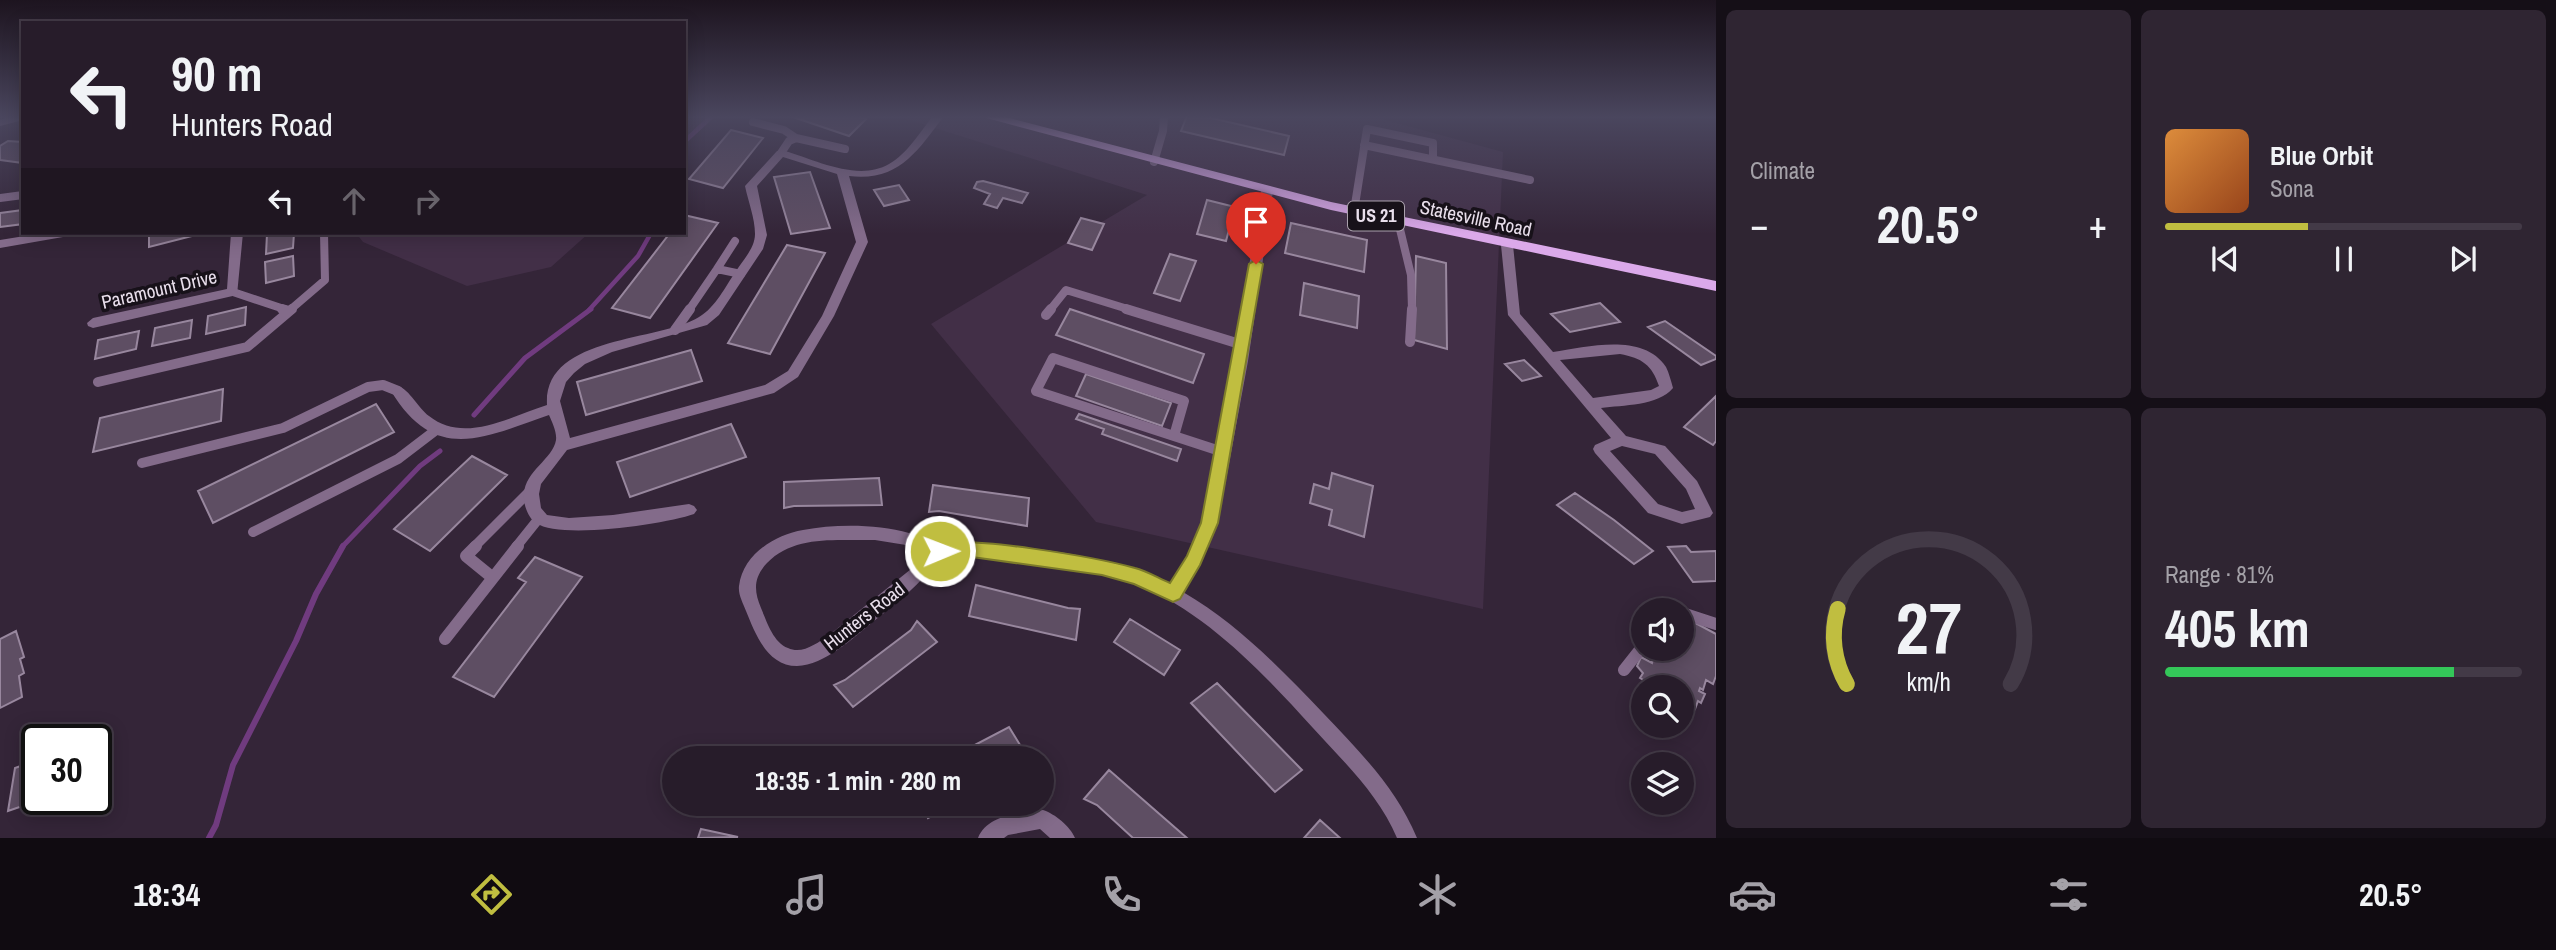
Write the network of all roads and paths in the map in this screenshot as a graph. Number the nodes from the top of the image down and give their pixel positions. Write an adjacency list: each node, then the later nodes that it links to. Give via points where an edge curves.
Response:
1 (779, 155): 25 (street, via 751,186 761,234)
2 (788, 155): 11 (street)
3 (904, 155): 11 (street, via 894,166 873,172)
4 (1128, 155): 10 (main road, Statesville Road / US 21)
5 (1156, 155): 10 (lane)
6 (1362, 155): 16 (lane)
7 (1414, 155): 9 (lane)
8 (1433, 155): 9 (lane)
9 (1433, 159): 12 (lane)
10 (1154, 162): 13 (main road, Statesville Road / US 21)
11 (842, 171): 42 (street, via 862,242 828,316 793,374 769,389)
12 (1530, 180)
13 (1267, 191): 16 (main road, Statesville Road / US 21); 33 (street)
14 (21, 195): 15 (lane)
15 (0, 198)
16 (1354, 211): 17 (main road, Statesville Road / US 21)
17 (1398, 221): 23 (main road, Statesville Road / US 21); 32 (lane, via 1412,280)
18 (52, 235): 22 (street)
19 (237, 235): 27 (street)
20 (324, 235): 28 (lane, via 325,280)
21 (735, 241): 24 (lane)
22 (0, 244)
23 (1507, 245): 26 (main road, Statesville Road / US 21); 34 (street, via 1514,315)
24 (717, 270): 25 (lane); 31 (lane)
25 (741, 274): 31 (street, via 715,312 702,322)
26 (1716, 286)
27 (233, 292): 28 (lane); 30 (street, Paramount Drive)
28 (289, 311): 35 (lane, via 247,347)
29 (1046, 315): 33 (lane, via 1066,290)
30 (93, 323)
31 (675, 330): 38 (street, via 593,353 574,365 554,394)
32 (1410, 342)
33 (1243, 345): 43 (street)
34 (1550, 357): 37 (street); 37 (street, via 1622,348 1659,365 1666,388 1654,395)
35 (99, 382)
36 (398, 391): 39 (street, via 411,411); 44 (lane, via 383,385 368,387 283,429)
37 (1590, 404): 41 (street)
38 (553, 408): 39 (street, via 466,435); 42 (street, via 562,433)
39 (436, 430): 48 (lane, via 398,458)
40 (1174, 436): 40 (lane, via 1049,395 1037,391 1053,358 1184,401); 43 (lane)
41 (1620, 440): 41 (street, via 1600,449 1653,509 1682,518 1705,513 1692,485 1660,450)
42 (561, 446): 45 (street)
43 (1223, 452): 51 (street, via 1205,537)
44 (142, 463)
45 (532, 488): 47 (street, via 532,505); 50 (lane, via 466,556)
46 (689, 510): 47 (street, via 650,518 558,524)
47 (540, 517): 50 (lane)
48 (253, 532)
49 (933, 553): 49 (street, Hunters Road, via 909,539 875,534 798,538 762,558 747,590 764,635 778,653 805,656 856,624 922,570); 51 (street, via 972,550 1102,567)
50 (493, 578): 54 (lane)
51 (1173, 594): 59 (street, via 1255,653 1372,778 1393,807)
52 (1694, 617): 53 (lane)
53 (1716, 624)
54 (445, 639)
55 (1631, 661): 56 (lane)
56 (1624, 670)
57 (988, 838): 58 (street, via 1004,826 1043,819)
58 (1065, 838)
59 (1407, 838)

